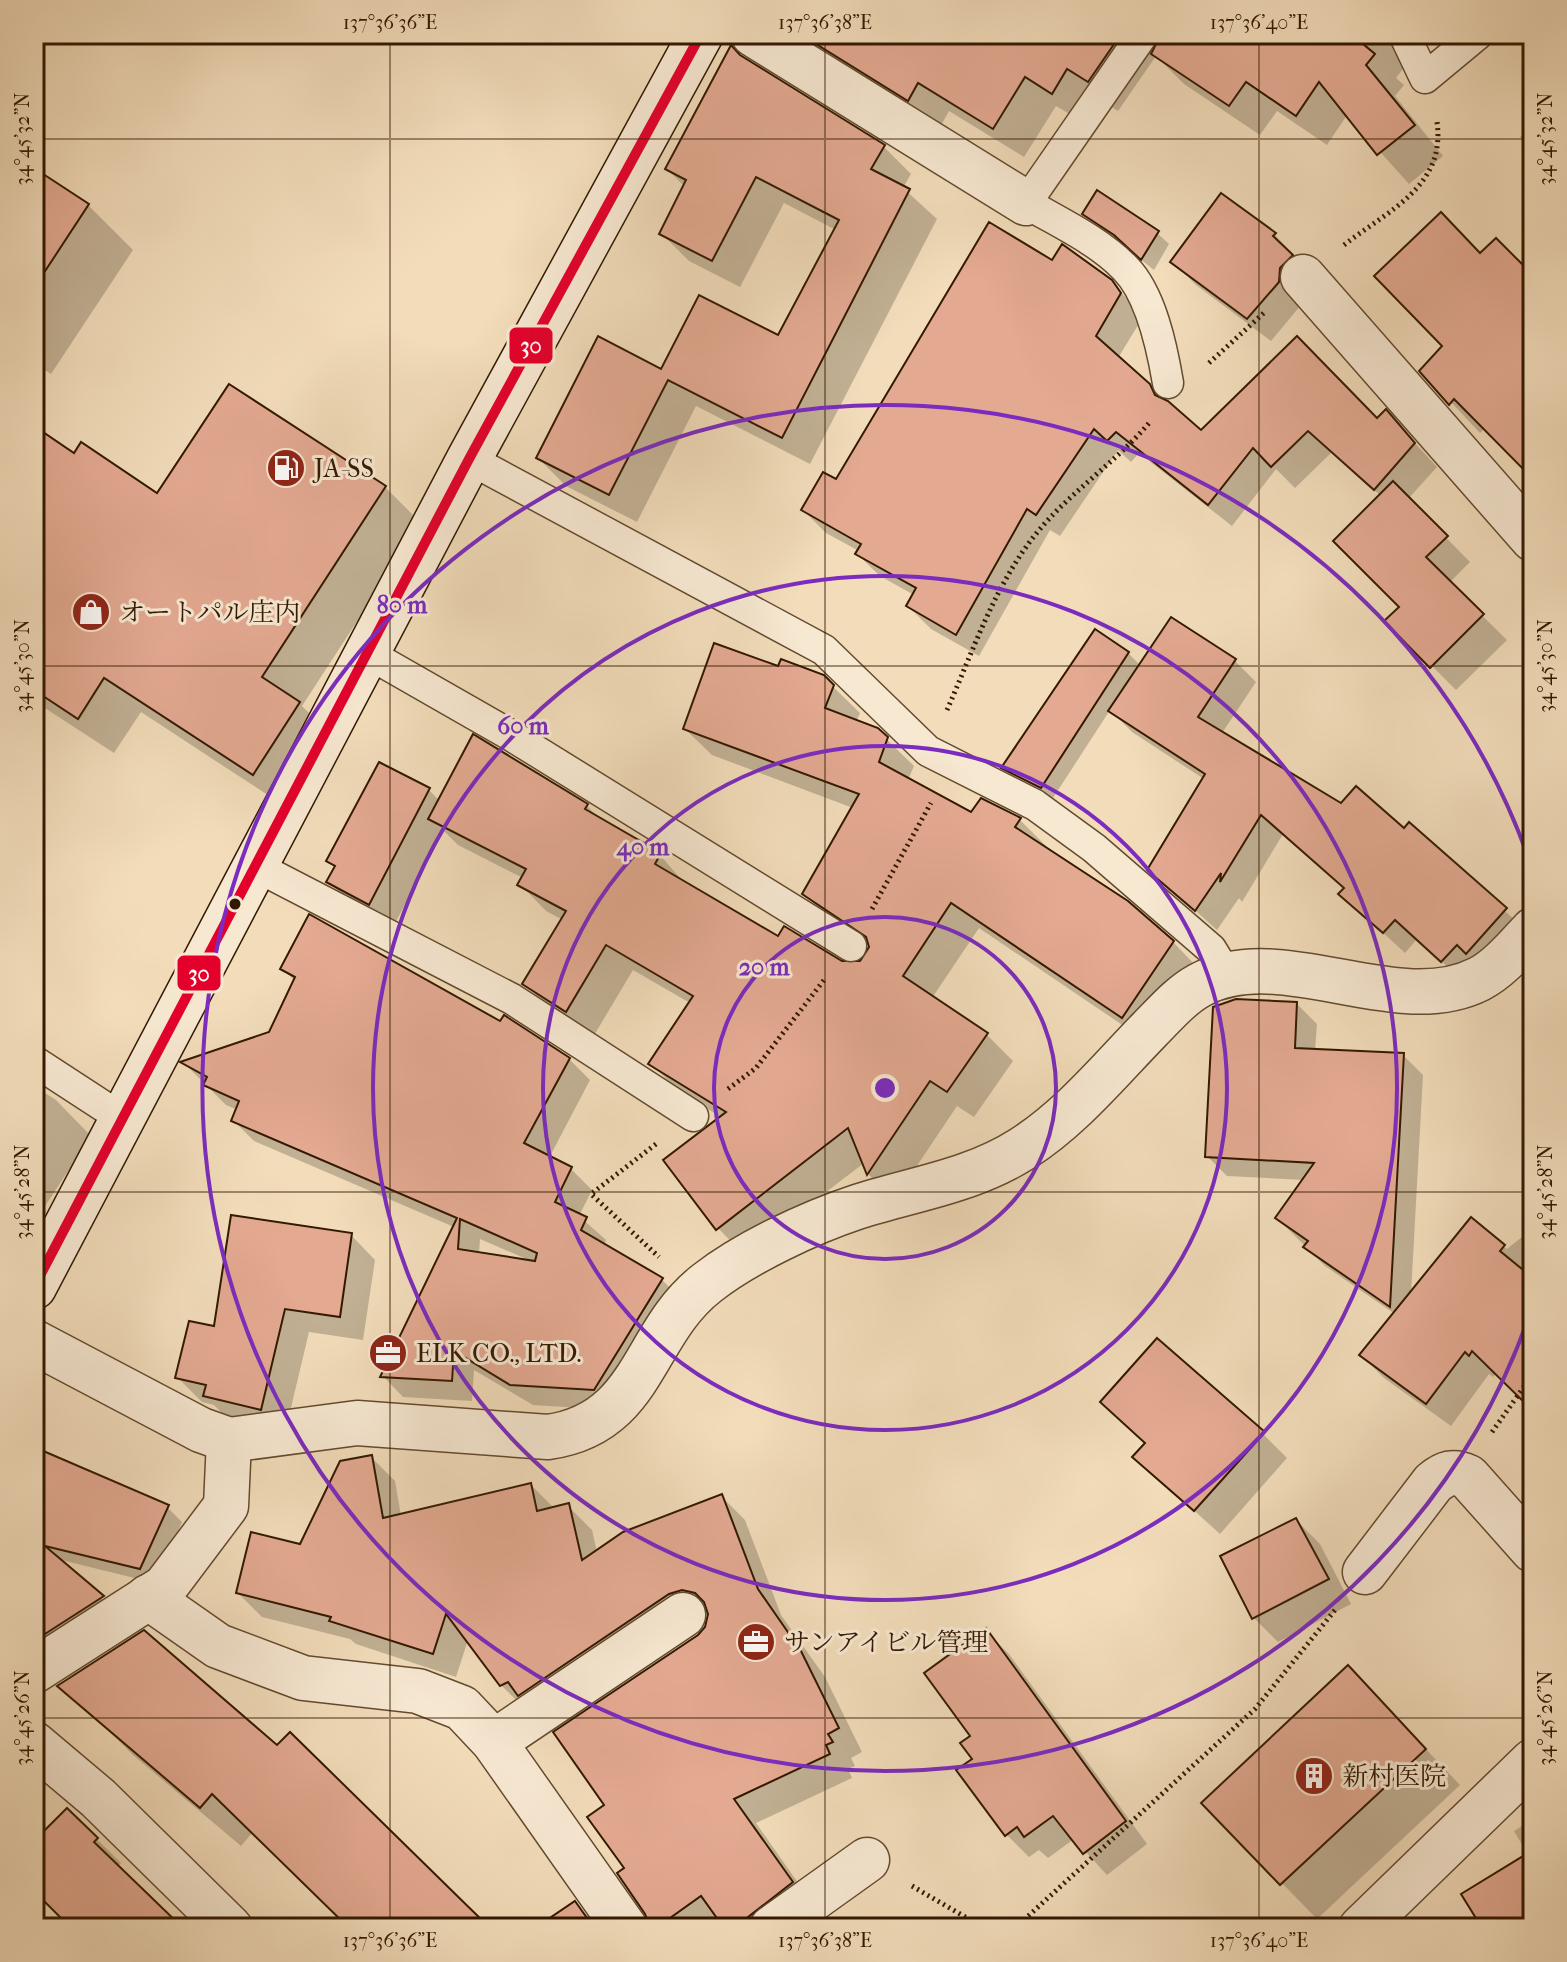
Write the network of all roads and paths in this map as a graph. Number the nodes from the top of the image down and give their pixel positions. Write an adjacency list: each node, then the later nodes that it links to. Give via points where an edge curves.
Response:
1 (701, 34): 9 (street)
2 (753, 34): 6 (street)
3 (1143, 34): 6 (lane)
4 (1404, 34): 5 (lane, via 1425,78)
5 (1478, 34)
6 (1026, 203): 8 (lane, via 1127,270 1140,289)
7 (1303, 277): 10 (street)
8 (1168, 383): 12 (path, via 1162,406 1147,425 1062,504 1016,563)
9 (469, 459): 11 (street); 12 (lane, via 824,650)
10 (1533, 539)
11 (367, 653): 13 (street); 15 (lane, via 512,736)
12 (941, 757): 15 (path); 16 (lane, via 1035,805 1094,848 1211,949)
13 (255, 866): 18 (lane, via 512,999); 19 (street)
14 (1533, 930): 16 (street, via 1479,979 1448,989 1265,973)
15 (851, 946): 18 (path, via 756,1068)
16 (1227, 975): 21 (street, via 1197,986 1179,1000 1052,1127 1021,1149 954,1180 859,1207 802,1230)
17 (34, 1061): 19 (lane)
18 (693, 1116): 21 (path, via 591,1194)
19 (123, 1119): 20 (street)
20 (34, 1287)
21 (698, 1293): 24 (street, via 619,1404 599,1422 575,1433 548,1437 357,1423)
22 (34, 1342): 24 (street)
23 (1533, 1374): 25 (path)
24 (229, 1440): 28 (street, via 226,1506 165,1587)
25 (1462, 1474): 26 (street); 27 (street, via 1443,1474 1433,1483)
26 (1533, 1550)
27 (1365, 1572): 39 (path, via 1255,1709)
28 (148, 1597): 30 (street); 31 (street, via 218,1646 303,1678 440,1698 462,1708)
29 (683, 1615): 31 (street)
30 (34, 1671)
31 (494, 1742): 36 (street)
32 (34, 1744): 35 (street, via 98,1798)
33 (1533, 1761): 40 (street)
34 (867, 1860): 37 (street); 38 (path)
35 (230, 1928)
36 (625, 1928)
37 (772, 1928)
38 (984, 1928)
39 (1015, 1928)
40 (1361, 1928)

